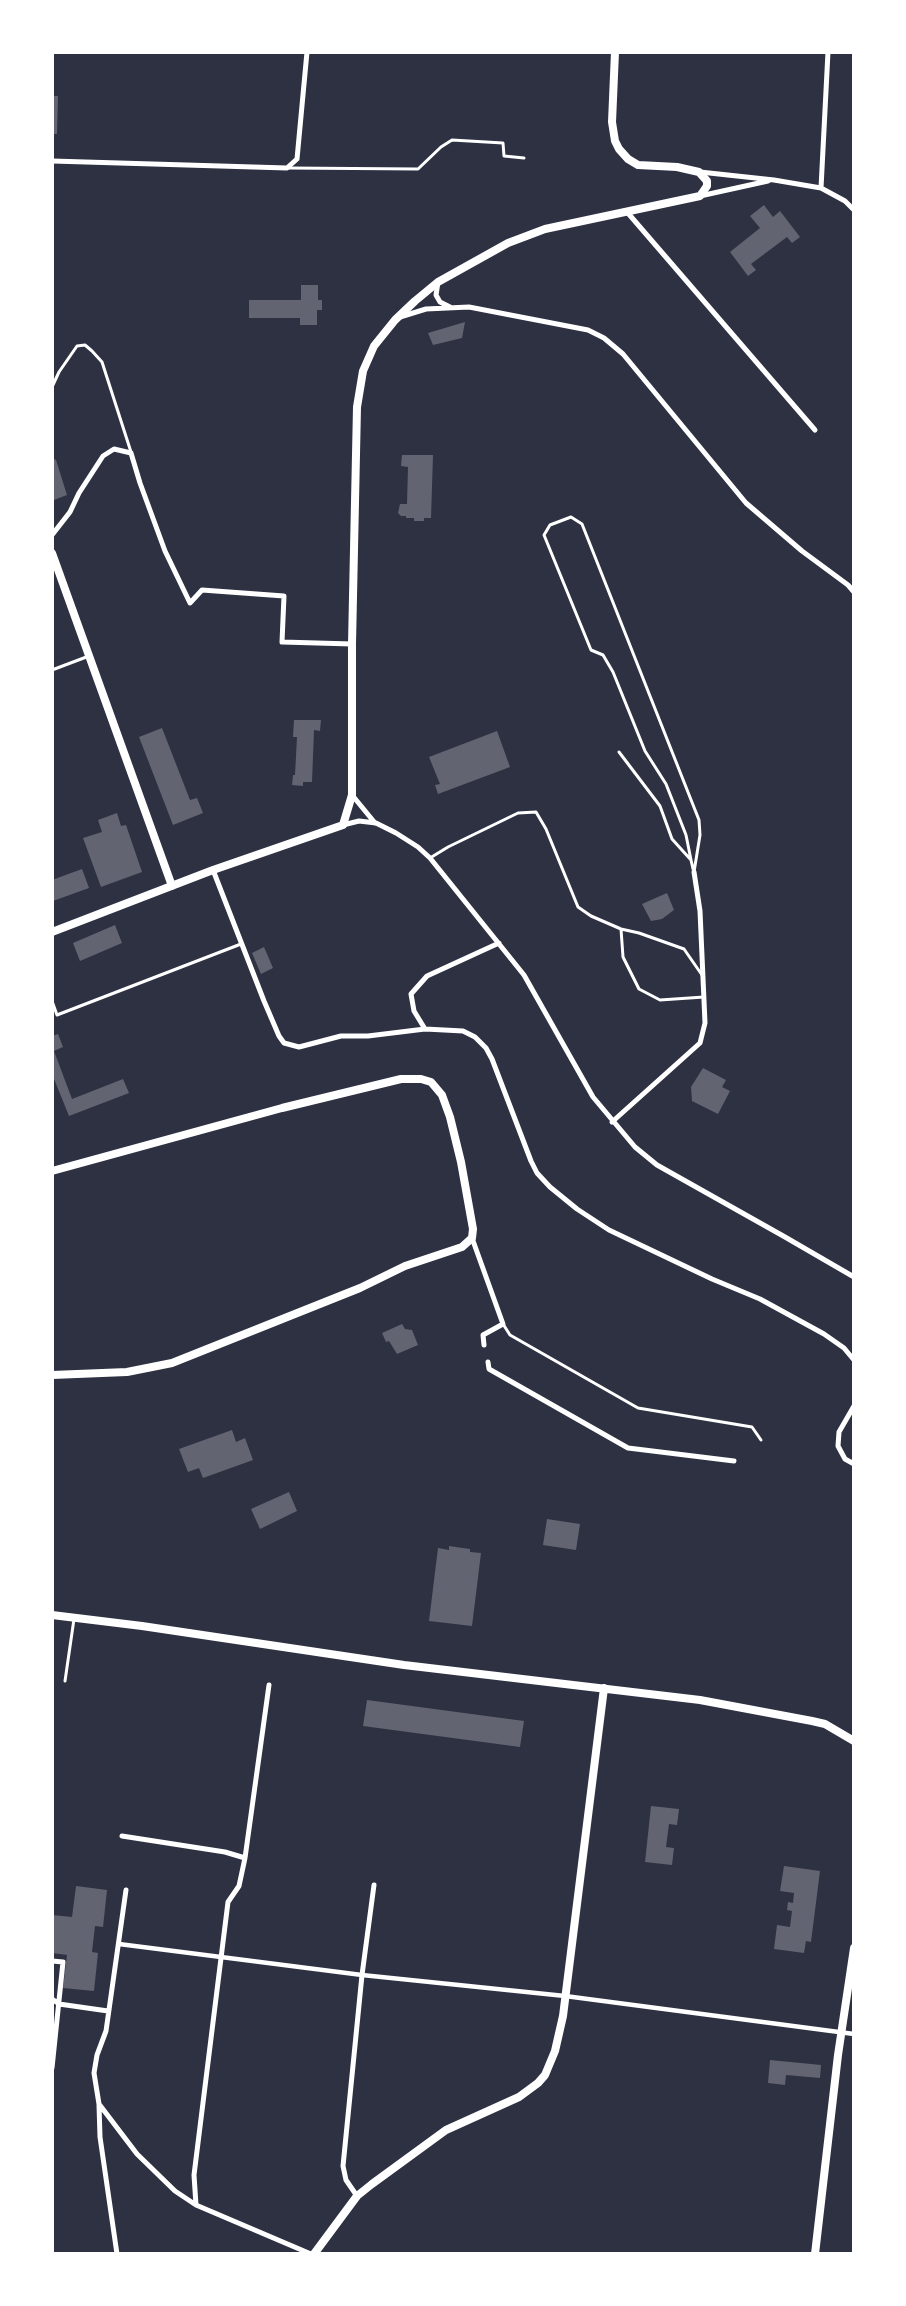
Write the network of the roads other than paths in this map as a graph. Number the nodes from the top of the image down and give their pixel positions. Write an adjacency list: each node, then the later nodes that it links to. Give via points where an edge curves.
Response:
1 (307, 52): 6 (street, via 297,159)
2 (615, 52): 7 (street, via 612,122 614,140 620,149 638,165)
3 (828, 52): 9 (street)
4 (524, 158): 6 (lane, via 504,156 504,142 452,140 418,168)
5 (52, 161): 6 (street)
6 (287, 168)
7 (699, 172): 8 (street); 10 (street, via 708,186)
8 (774, 180): 9 (street); 10 (street)
9 (821, 188): 11 (street)
10 (700, 196): 12 (street)
11 (854, 210)
12 (627, 212): 13 (street, via 545,229 508,243); 17 (street)
13 (438, 282): 14 (street, via 436,295 440,302); 15 (street)
14 (450, 307): 15 (street, via 426,309); 21 (street, via 490,310 588,330 604,338 623,354 746,503)
15 (396, 320): 22 (street, via 374,346 363,371 356,407)
16 (52, 387): 18 (lane, via 77,346 85,345 102,362)
17 (815, 430)
18 (131, 453): 19 (street, via 114,449 104,456); 22 (street, via 165,551 190,603 202,590 284,596 282,642)
19 (52, 535)
20 (52, 553): 23 (street)
21 (854, 592)
22 (352, 644): 26 (street)
23 (90, 656): 24 (lane); 33 (street)
24 (52, 670)
25 (619, 752): 30 (lane, via 660,806 672,839)
26 (352, 795): 27 (street); 28 (street)
27 (376, 823): 28 (street, via 359,821); 29 (street, via 418,847)
28 (342, 825): 31 (street)
29 (430, 858): 34 (lane, via 518,813 536,812 578,907); 36 (street)
30 (691, 860): 32 (lane); 32 (lane, via 686,835 666,784 645,751 613,672 603,655 591,650 544,535 550,526 570,517 582,524 698,820 700,835)
31 (214, 870): 33 (street); 37 (street)
32 (694, 872): 38 (street, via 700,911)
33 (172, 886): 35 (street)
34 (621, 929): 38 (lane, via 684,949); 39 (lane, via 623,957 639,989 660,1000)
35 (52, 932)
36 (499, 943): 41 (street, via 446,966 415,987 411,994 414,1012); 42 (street, via 524,975 593,1097)
37 (241, 944): 40 (lane, via 57,1015); 41 (street, via 278,1036 290,1047 341,1036)
38 (703, 976): 39 (street)
39 (704, 997): 42 (street, via 705,1023 700,1043)
40 (52, 1001)
41 (425, 1029): 48 (street, via 463,1031 486,1048 538,1173 577,1209 608,1230 712,1280 760,1299 824,1334 844,1348)
42 (612, 1122): 45 (street, via 656,1166)
43 (52, 1171): 44 (street, via 282,1108 401,1079 421,1079 431,1082 442,1095 450,1117 472,1217)
44 (472, 1238): 46 (street); 50 (street, via 462,1247 405,1266 360,1288 172,1363 127,1372)
45 (854, 1277)
46 (503, 1324): 47 (street, via 483,1335); 52 (lane, via 510,1335 638,1408 752,1427)
47 (484, 1345)
48 (854, 1360)
49 (488, 1362): 53 (street, via 489,1369 628,1448)
50 (52, 1375)
51 (854, 1406): 54 (street, via 839,1432 838,1446 845,1459)
52 (761, 1440)
53 (734, 1461)
54 (854, 1464)
55 (52, 1615): 56 (street)
56 (74, 1618): 57 (lane); 59 (street, via 386,1663)
57 (65, 1681)
58 (269, 1685): 62 (street)
59 (604, 1688): 60 (street, via 787,1714 824,1724); 70 (street)
60 (854, 1741)
61 (122, 1836): 62 (street)
62 (245, 1858): 67 (street, via 239,1886 228,1902)
63 (374, 1885): 69 (street)
64 (126, 1890): 65 (street)
65 (119, 1944): 67 (street); 73 (street)
66 (854, 1948): 74 (street)
67 (221, 1957): 69 (street); 79 (street, via 194,2174)
68 (52, 1961): 72 (street, via 63,1962)
69 (362, 1975): 70 (street); 78 (street, via 343,2166 346,2180)
70 (566, 1996): 74 (street); 78 (street, via 555,2050 545,2075 538,2083 519,2097 446,2130)
71 (52, 1999): 72 (street)
72 (59, 2004): 73 (street); 76 (street)
73 (108, 2011): 77 (street, via 94,2073)
74 (841, 2032): 75 (street); 82 (street)
75 (854, 2034)
76 (52, 2068)
77 (99, 2104): 79 (street, via 137,2154 175,2191); 80 (street, via 100,2137)
78 (357, 2196): 81 (street)
79 (196, 2205): 81 (street)
80 (117, 2254)
81 (312, 2254)
82 (816, 2254)

